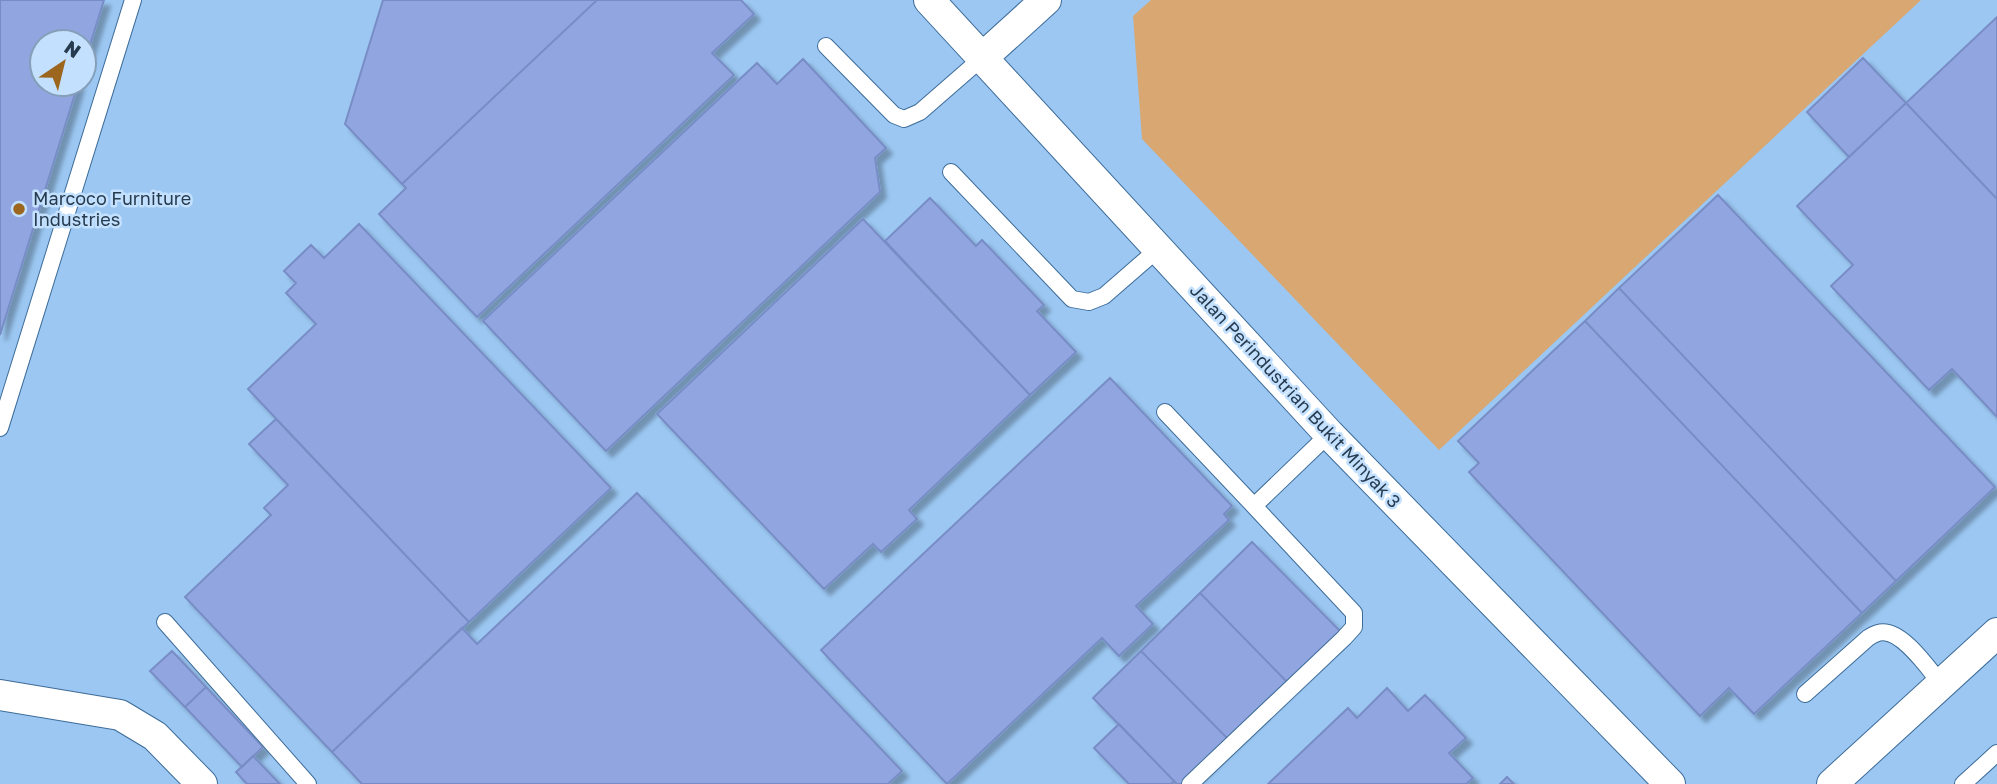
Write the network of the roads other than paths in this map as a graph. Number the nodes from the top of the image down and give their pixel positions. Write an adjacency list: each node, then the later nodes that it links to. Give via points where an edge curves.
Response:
1 (133, 0): 9 (lane)
2 (929, 0): 5 (street, Jalan Perindustrian Bukit Minyak 3)
3 (1046, 0): 5 (street)
4 (826, 46): 5 (lane, via 894,116 904,119 920,112)
5 (982, 58): 7 (street, Jalan Perindustrian Bukit Minyak 3)
6 (951, 172): 7 (lane, via 1072,299 1089,302 1104,296)
7 (1157, 250): 10 (street, Jalan Perindustrian Bukit Minyak 3)
8 (1165, 412): 11 (lane)
9 (0, 428)
10 (1329, 434): 11 (lane); 21 (street, Jalan Perindustrian Bukit Minyak 3)
11 (1254, 506): 20 (lane, via 1354,613 1354,627)
12 (165, 622): 19 (lane)
13 (1995, 639): 14 (street)
14 (1941, 684): 15 (lane, via 1907,644 1880,632); 22 (street)
15 (1805, 694)
16 (0, 695): 18 (street, via 120,715 155,736)
17 (1997, 753): 23 (lane)
18 (202, 784)
19 (308, 784)
20 (1190, 784)
21 (1670, 784)
22 (1832, 784)
23 (1964, 784)

